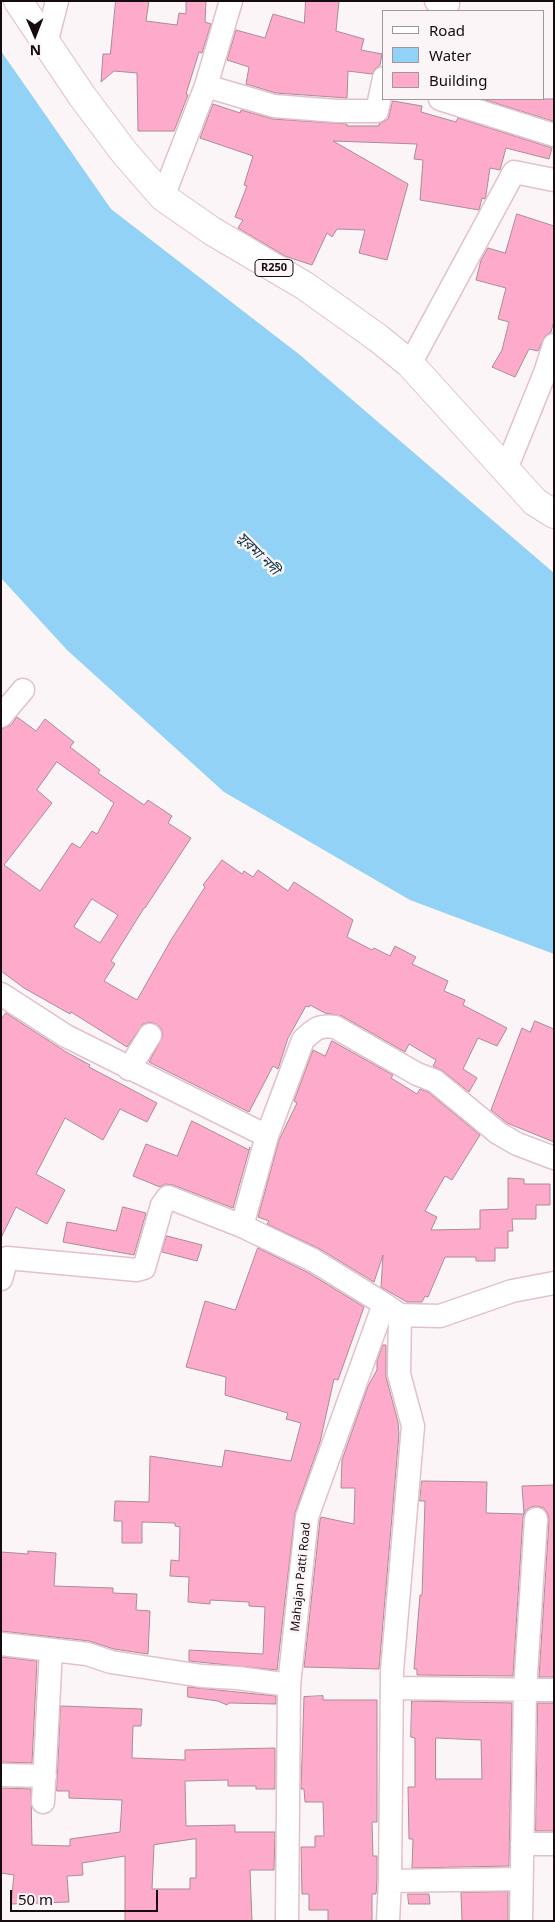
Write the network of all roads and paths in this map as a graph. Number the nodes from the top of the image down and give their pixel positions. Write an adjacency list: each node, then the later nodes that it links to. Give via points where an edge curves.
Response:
1 (18, 1): 4 (main road, R250)
2 (57, 1): 4 (street)
3 (231, 1): 5 (street)
4 (46, 44): 10 (main road, R250, via 124,152)
5 (206, 86): 6 (street, via 274,106 337,111 377,111); 10 (street)
6 (382, 87)
7 (443, 100): 8 (street)
8 (554, 135)
9 (554, 180): 12 (street, via 514,172)
10 (163, 197): 12 (main road, R250, via 212,231 305,286)
11 (554, 345): 13 (street)
12 (410, 364): 13 (main road, R250)
13 (506, 469): 14 (main road, R250, via 535,502)
14 (554, 514)
15 (23, 690): 16 (street)
16 (1, 716)
17 (2, 997): 19 (street)
18 (150, 1035): 19 (street)
19 (129, 1069): 20 (street)
20 (267, 1136): 21 (street, via 303,1040 322,1026 335,1027 435,1081 498,1133); 22 (street)
21 (554, 1158)
22 (242, 1226): 23 (street, via 168,1196 162,1205 144,1268 137,1270 7,1258); 25 (street, via 313,1260)
23 (1, 1280)
24 (554, 1283): 25 (street, via 512,1291 440,1316)
25 (392, 1310): 29 (street, Mahajan Patti Road, via 307,1517); 30 (street, via 399,1374 412,1426)
26 (536, 1519): 31 (street)
27 (1, 1644): 28 (street)
28 (51, 1650): 29 (street, via 202,1676); 34 (street)
29 (289, 1685): 40 (street, Mahajan Patti Road)
30 (392, 1688): 31 (street); 39 (street)
31 (525, 1690): 32 (street); 36 (street)
32 (554, 1690)
33 (1, 1775): 34 (street)
34 (45, 1776): 35 (street)
35 (43, 1802)
36 (522, 1844): 37 (street); 38 (street)
37 (554, 1844)
38 (522, 1879): 39 (street); 42 (street)
39 (390, 1881): 41 (street)
40 (287, 1921)
41 (388, 1921)
42 (521, 1921)

